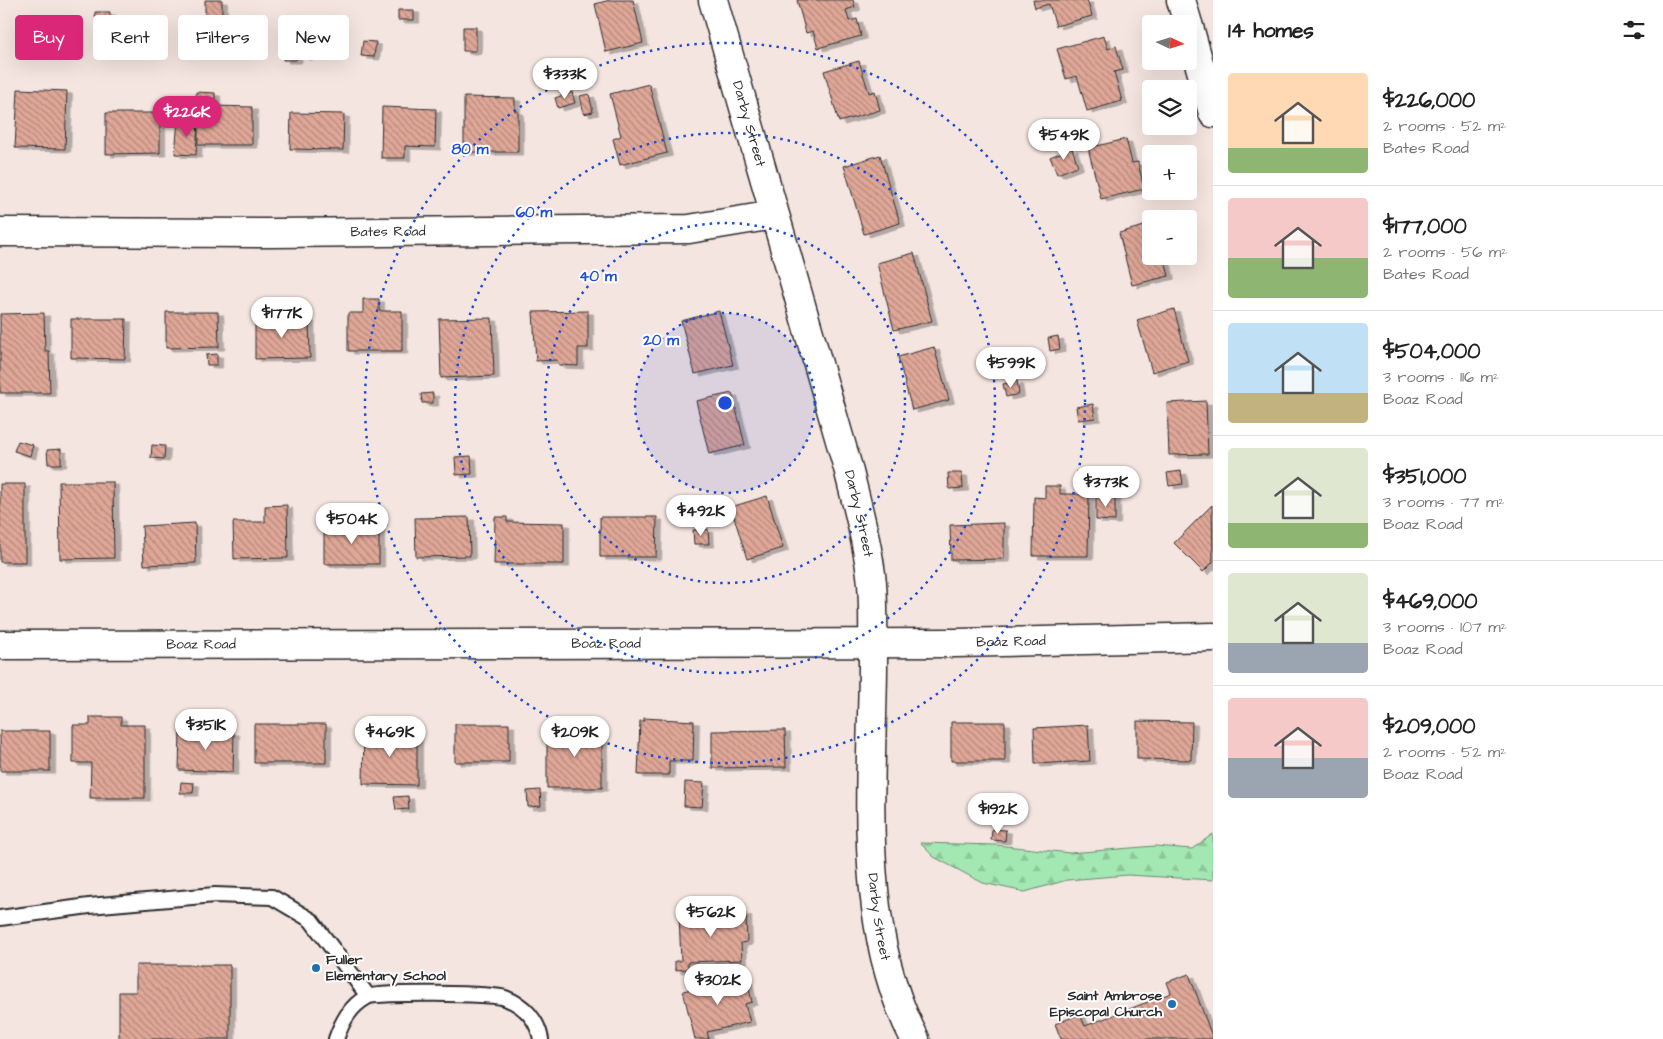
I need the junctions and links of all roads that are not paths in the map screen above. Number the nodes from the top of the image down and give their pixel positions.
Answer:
1 (713, 0) edge
2 (1181, 0) edge
3 (1185, 15) edge
4 (1198, 59) edge
5 (1213, 113) edge
6 (774, 214) junction
7 (0, 232) edge
8 (1213, 637) edge
9 (873, 642) junction
10 (0, 645) edge
11 (0, 918) edge
12 (368, 996) junction
13 (336, 1039) edge
14 (541, 1039) edge
15 (915, 1039) edge

1 - 6 street, Darby Street
2 - 3 street
4 - 5 street
6 - 7 street, Bates Road
6 - 9 street, Darby Street
8 - 9 street, Boaz Road
9 - 10 street, Boaz Road
9 - 15 street, Darby Street
11 - 12 lane
12 - 13 lane
12 - 14 lane

